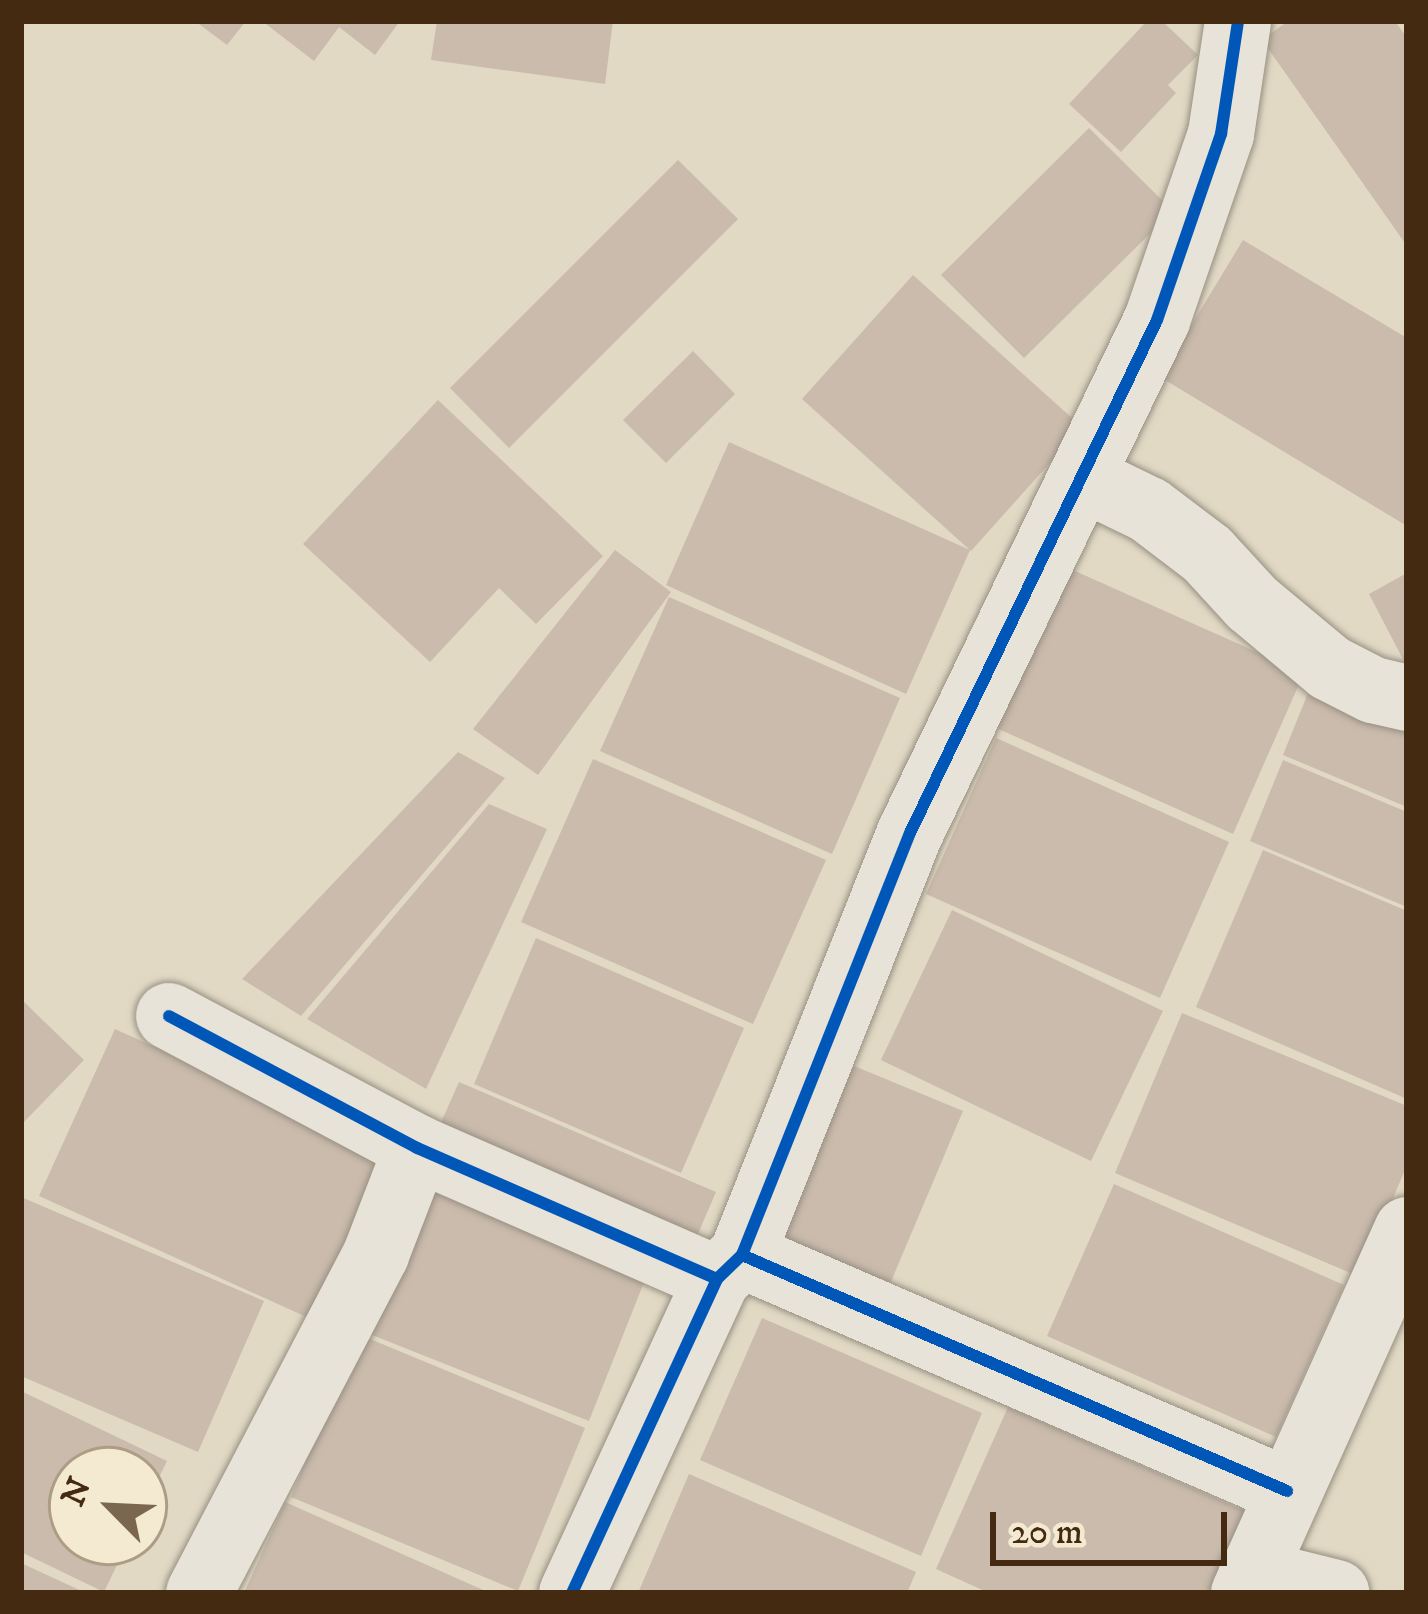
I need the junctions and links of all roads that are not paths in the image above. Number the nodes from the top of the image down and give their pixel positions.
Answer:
1 (1238, 21) edge
2 (1082, 478) junction
3 (1407, 698) edge
4 (169, 1016) dead end
5 (416, 1148) junction
6 (1407, 1230) edge
7 (730, 1267) junction
8 (1287, 1491) junction
9 (1248, 1582) edge
10 (199, 1593) edge
11 (572, 1593) edge
12 (1336, 1593) edge

1 - 2 street
2 - 3 street
2 - 7 street
4 - 5 street
5 - 7 street
5 - 10 street
6 - 8 street
7 - 8 street
7 - 11 street
8 - 9 street
9 - 12 street

